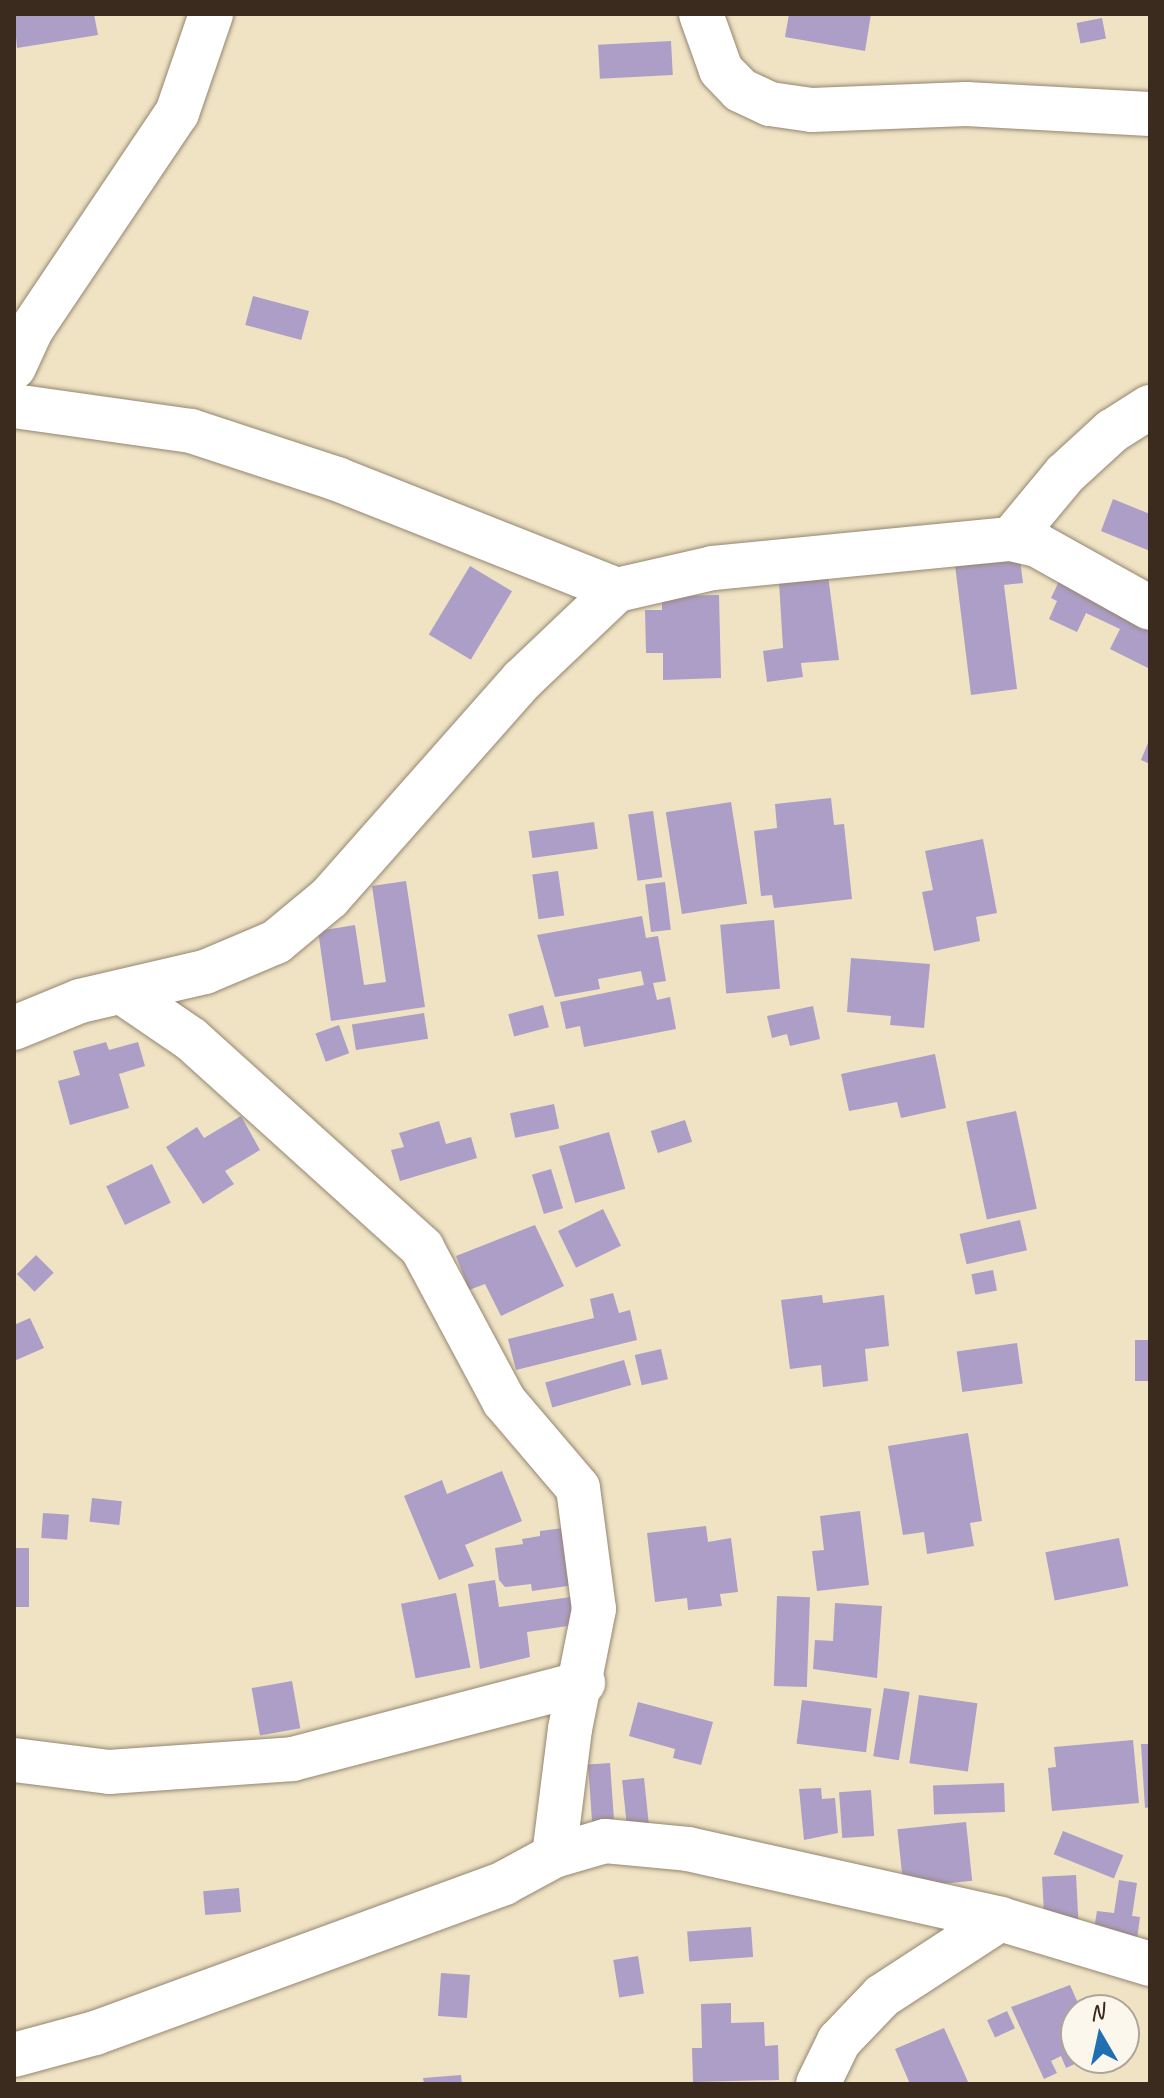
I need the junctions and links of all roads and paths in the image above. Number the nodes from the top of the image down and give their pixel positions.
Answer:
1 (211, 14) edge
2 (701, 14) edge
3 (1150, 114) edge
4 (14, 367) edge
5 (14, 406) edge
6 (1150, 407) edge
7 (1011, 539) junction
8 (617, 590) junction
9 (1150, 608) edge
10 (122, 992) junction
11 (14, 1028) edge
12 (583, 1683) junction
13 (14, 1760) edge
14 (554, 1856) junction
15 (1000, 1919) junction
16 (1150, 1964) edge
17 (14, 2055) edge
18 (818, 2084) edge

1 - 4 street
2 - 3 street
5 - 8 street
6 - 7 street
7 - 8 street
7 - 9 street
8 - 10 street
10 - 11 street
10 - 12 street
12 - 13 street
12 - 14 street
14 - 15 street
14 - 17 street
15 - 16 street
15 - 18 street

